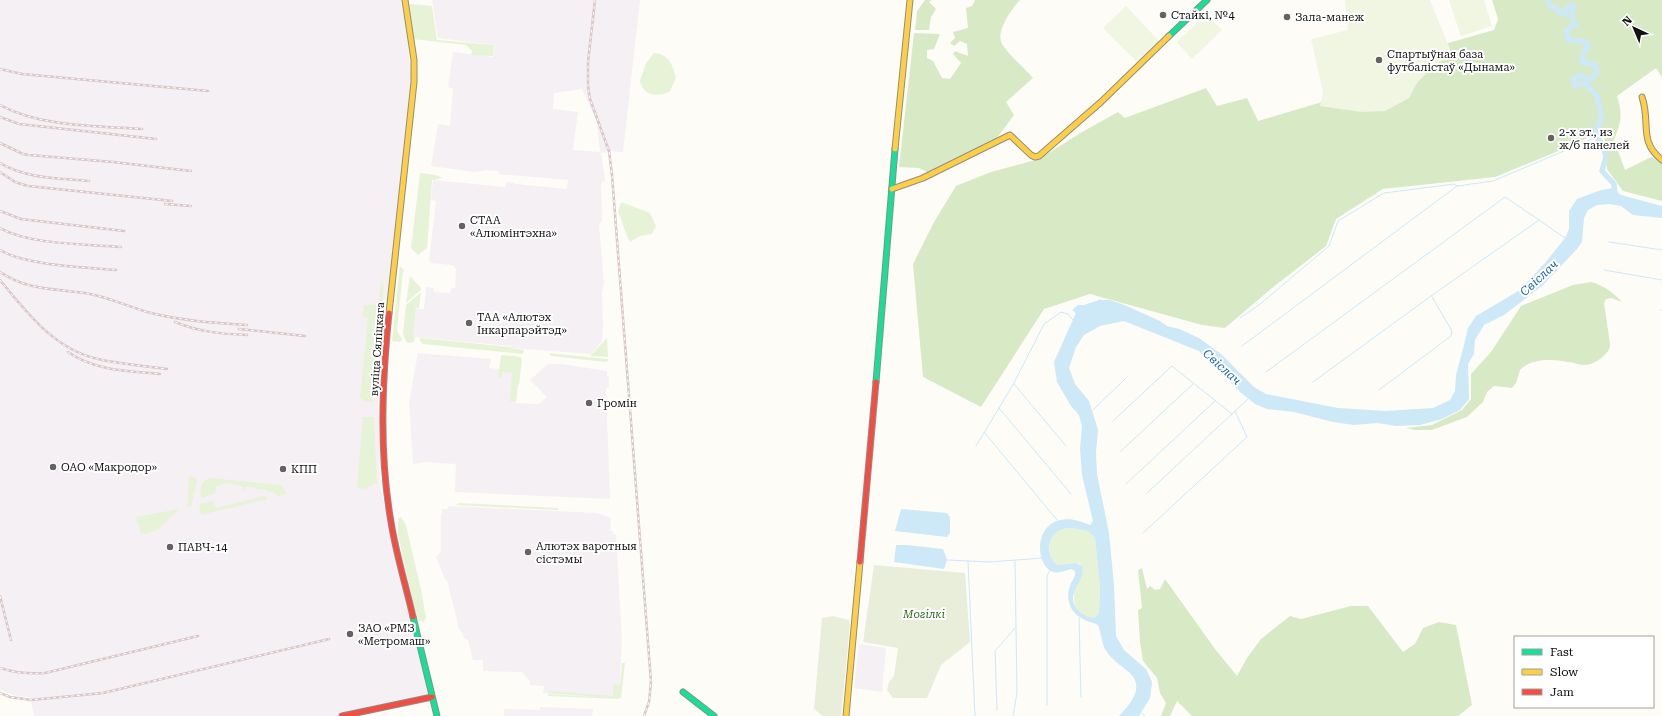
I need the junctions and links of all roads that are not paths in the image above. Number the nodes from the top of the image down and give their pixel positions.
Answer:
1 (404, 0) edge
2 (910, 0) edge
3 (1207, 0) edge
4 (1642, 98) dead end
5 (1662, 160) edge
6 (892, 189) junction
7 (683, 692) dead end
8 (432, 697) junction
9 (342, 716) edge
10 (437, 716) edge
11 (714, 716) edge
12 (846, 716) edge

1 - 8 main road, вуліца Сяліцкага
2 - 6 main road
3 - 6 main road
4 - 5 main road
6 - 12 main road
7 - 11 main road
8 - 9 main road
8 - 10 main road, вуліца Сяліцкага

